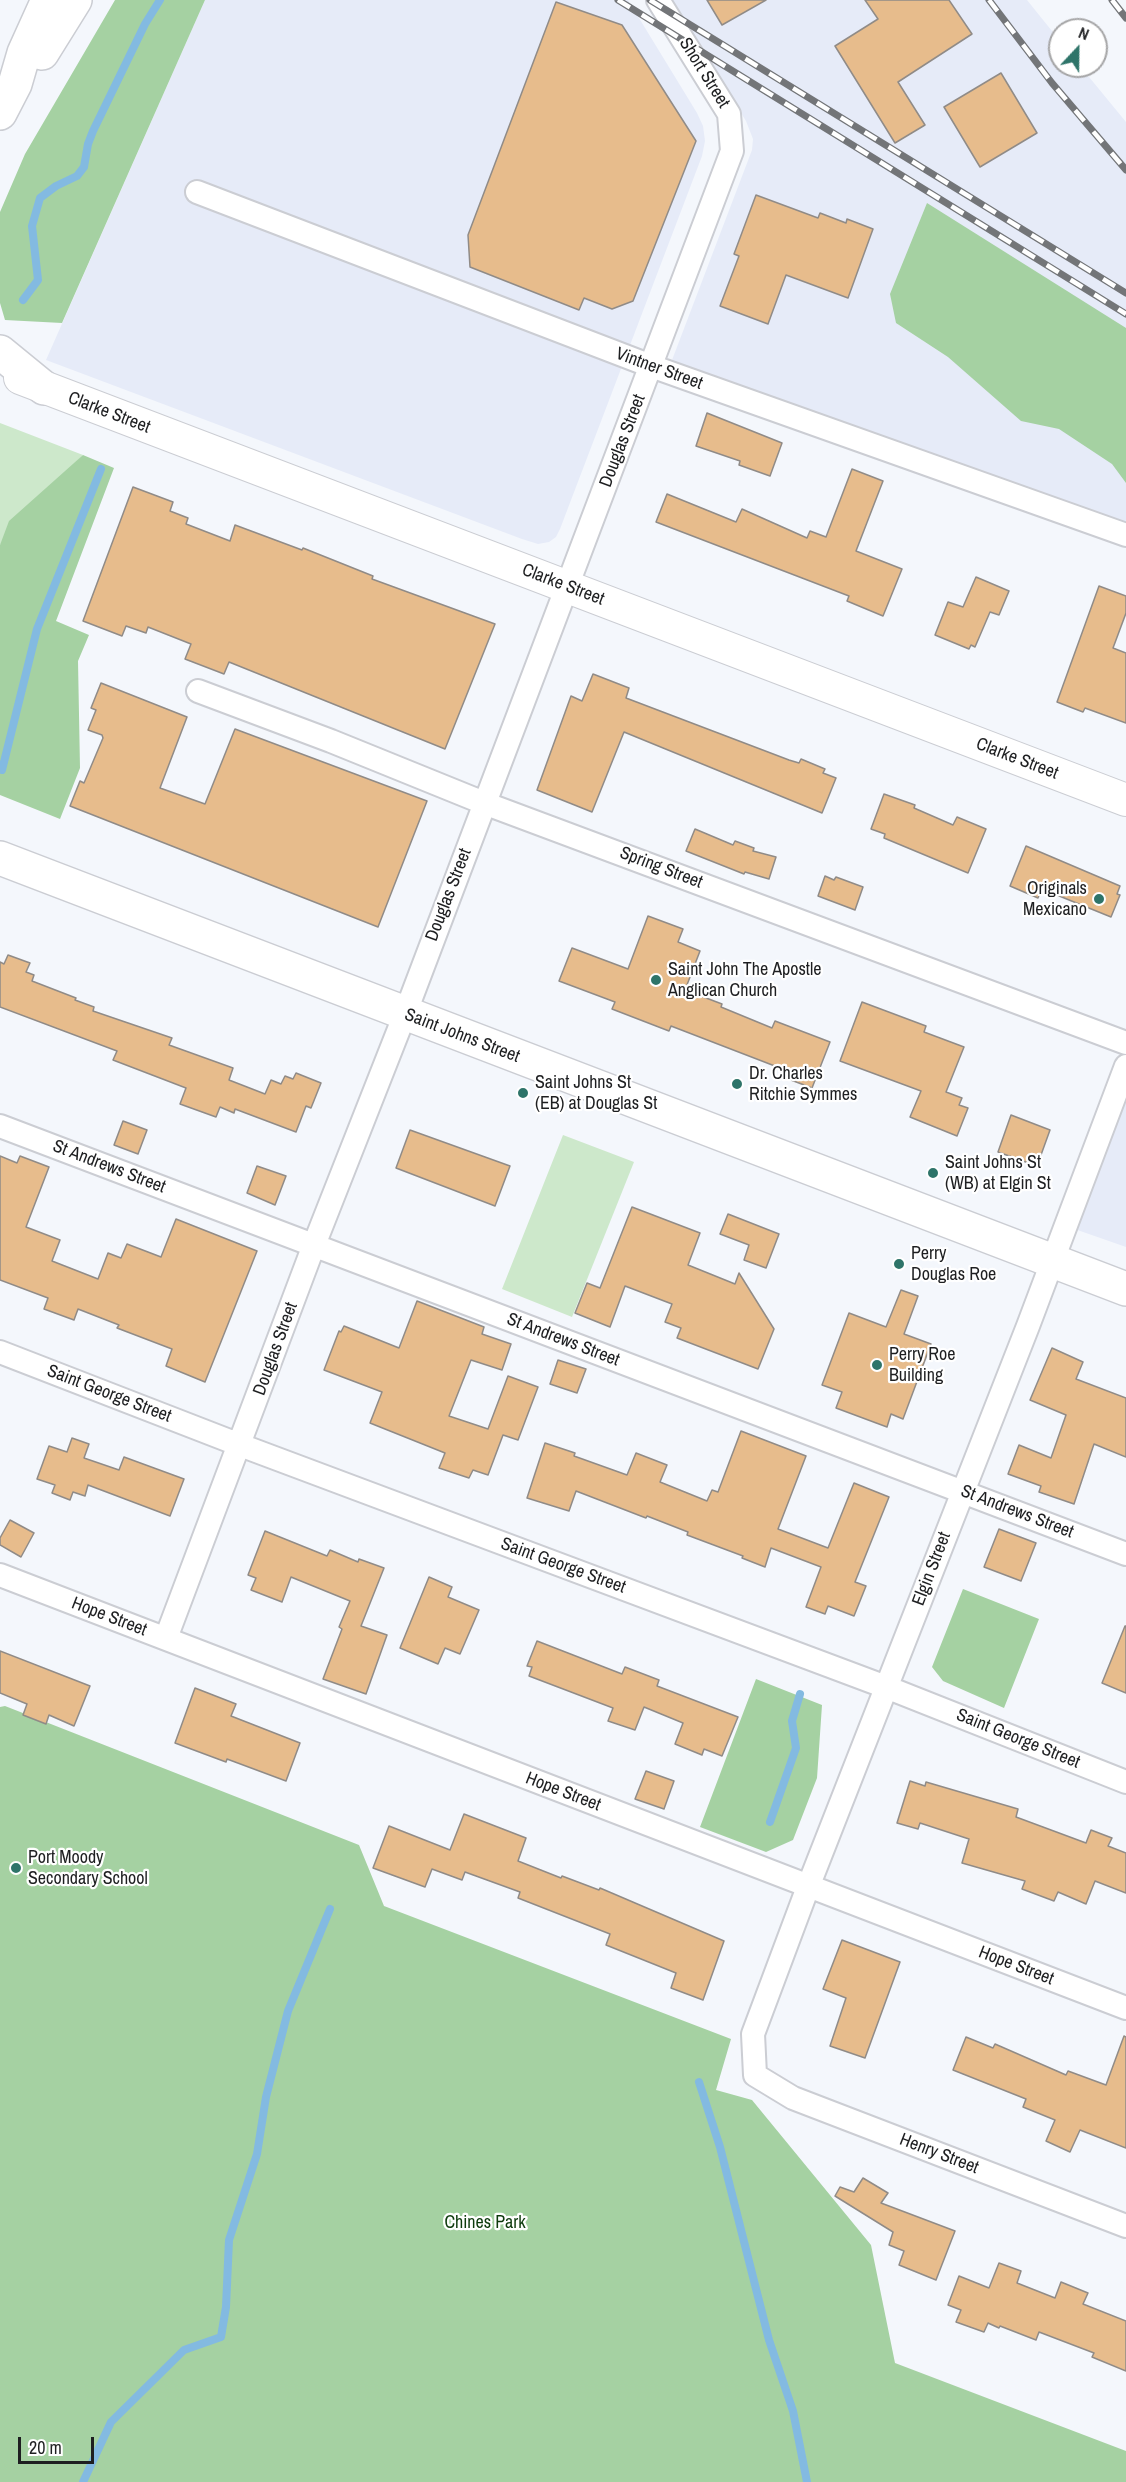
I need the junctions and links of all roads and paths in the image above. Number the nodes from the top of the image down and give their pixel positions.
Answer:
1 (48, 0) edge
2 (75, 0) edge
3 (658, 0) edge
4 (15, 84) junction
5 (0, 113) edge
6 (732, 151) joint
7 (197, 192) dead end
8 (0, 352) edge
9 (651, 366) junction
10 (0, 370) edge
11 (44, 388) junction
12 (1126, 535) edge
13 (567, 586) junction
14 (198, 691) dead end
15 (1126, 800) edge
16 (484, 803) junction
17 (0, 858) edge
18 (405, 1014) junction
19 (1126, 1043) edge
20 (1126, 1066) edge
21 (0, 1126) edge
22 (314, 1245) junction
23 (1052, 1261) junction
24 (1126, 1289) edge
25 (0, 1352) edge
26 (240, 1445) junction
27 (963, 1491) junction
28 (1126, 1554) edge
29 (0, 1575) edge
30 (166, 1638) junction
31 (886, 1687) junction
32 (1126, 1782) edge
33 (808, 1887) junction
34 (1126, 2008) edge
35 (755, 2075) joint
36 (1126, 2226) edge

1 - 4 main road
2 - 4 main road
3 - 6 street, Short Street
4 - 5 main road
6 - 9 street, Douglas Street
7 - 9 street, Vintner Street
8 - 11 main road
9 - 12 street, Vintner Street
9 - 13 street, Douglas Street
10 - 11 main road, Clarke Street
11 - 13 main road, Clarke Street
13 - 15 main road, Clarke Street
13 - 16 street, Douglas Street
14 - 16 street, Spring Street
16 - 18 street, Douglas Street
16 - 19 street, Spring Street
17 - 18 main road, Saint Johns Street
18 - 22 street, Douglas Street
18 - 23 main road, Saint Johns Street
20 - 23 street, Elgin Street
21 - 22 street, St Andrews Street
22 - 26 street, Douglas Street
22 - 27 street, St Andrews Street
23 - 24 main road, Saint Johns Street
23 - 27 street, Elgin Street
25 - 26 street, Saint George Street
26 - 30 street, Douglas Street
26 - 31 street, Saint George Street
27 - 28 street, St Andrews Street
27 - 31 street, Elgin Street
29 - 30 street, Hope Street
30 - 33 street, Hope Street
31 - 32 street, Saint George Street
31 - 33 street, Elgin Street
33 - 34 street, Hope Street
33 - 35 street, Elgin Street
35 - 36 street, Henry Street

